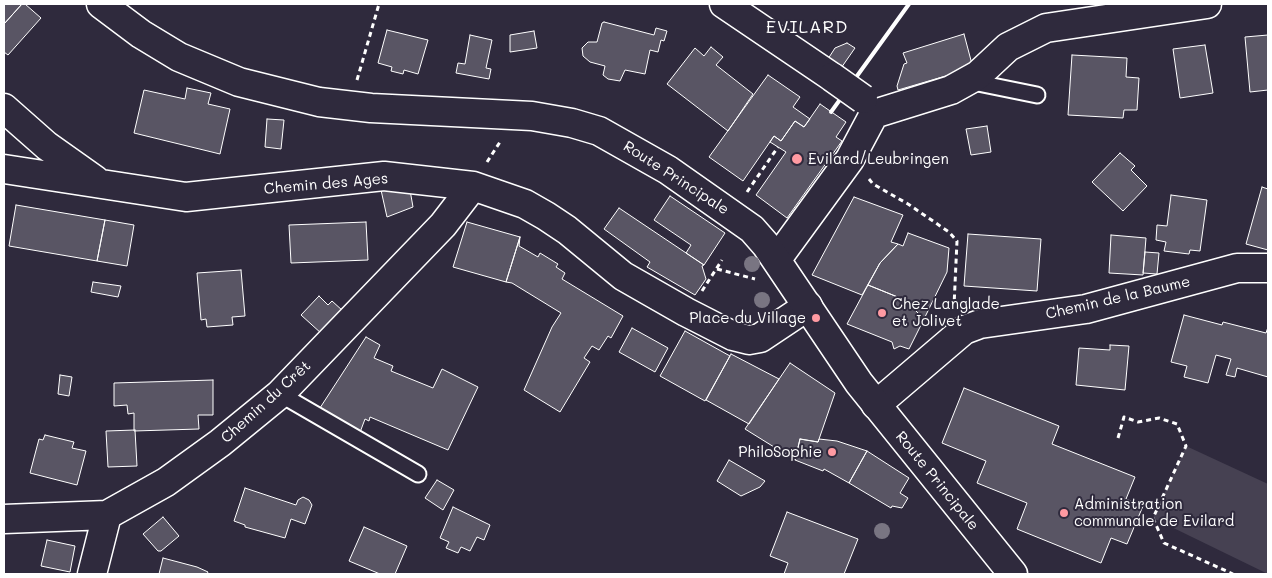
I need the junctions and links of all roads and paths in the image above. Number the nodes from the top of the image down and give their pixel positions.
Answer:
1 (101, 4) edge
2 (379, 4) edge
3 (724, 4) edge
4 (1207, 4) edge
5 (968, 81) junction
6 (355, 90) dead end
7 (1037, 95) dead end
8 (869, 106) junction
9 (4, 108) edge
10 (498, 143) dead end
11 (778, 147) dead end
12 (850, 159) junction
13 (4, 169) edge
14 (480, 175) junction
15 (98, 182) junction
16 (744, 197) dead end
17 (722, 260) dead end
18 (717, 268) junction
19 (1268, 268) edge
20 (770, 271) junction
21 (710, 280) dead end
22 (808, 306) junction
23 (964, 330) junction
24 (280, 394) junction
25 (876, 405) junction
26 (1118, 438) dead end
27 (418, 474) dead end
28 (107, 515) junction
29 (4, 519) edge
30 (92, 574) edge
31 (1012, 574) edge
32 (1233, 574) edge

1 - 20 street, Route Principale
2 - 6 path
3 - 8 street, bridge
4 - 5 street
5 - 7 lane
5 - 8 street
8 - 12 street
9 - 15 street
10 - 14 path
11 - 16 path
12 - 20 street
12 - 23 path
13 - 15 street, Chemin des Ages
14 - 15 street, Chemin des Ages
14 - 22 street, Chemin des Ages
14 - 24 street, Chemin du Crêt
17 - 18 path
18 - 20 path
18 - 21 path
19 - 23 street, Chemin de la Baume
20 - 22 street, Route Principale
22 - 25 street, Route Principale
23 - 25 street, Chemin de la Baume
24 - 27 lane
24 - 28 street, Chemin du Crêt
25 - 31 street, Route Principale
26 - 32 path
28 - 29 street, Chemin du Crêt
28 - 30 street

